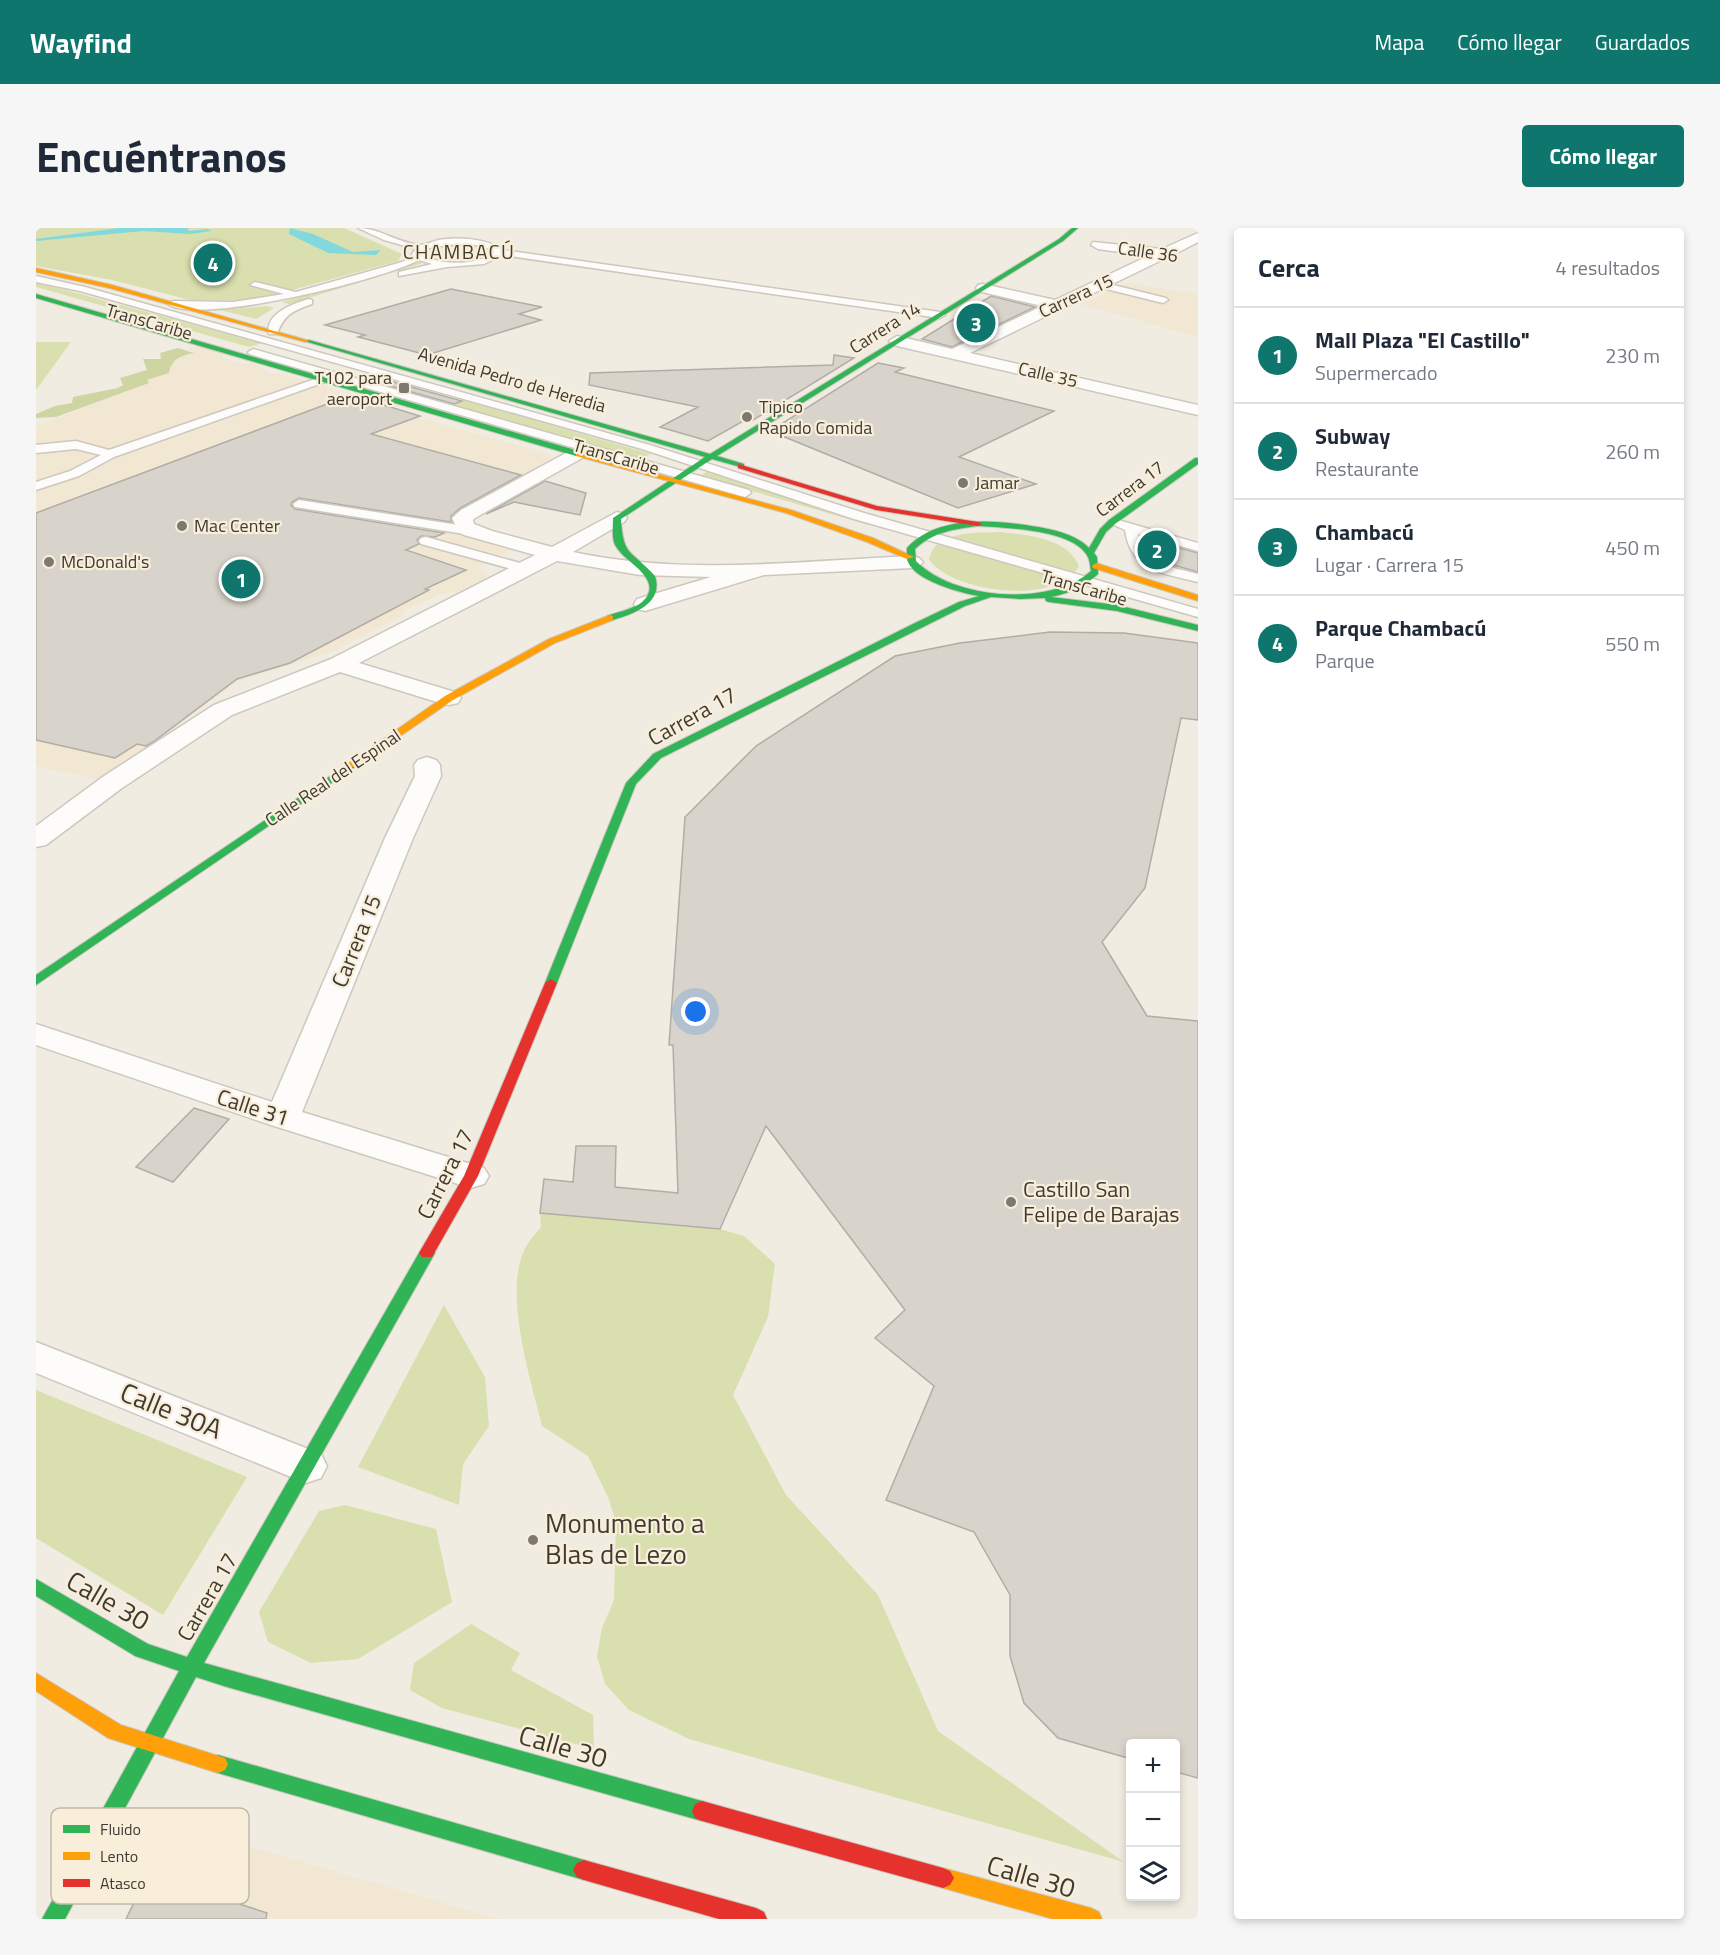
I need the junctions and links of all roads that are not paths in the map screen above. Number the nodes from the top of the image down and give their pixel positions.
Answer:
1 (362, 228) edge
2 (1074, 228) edge
3 (1198, 237) edge
4 (1098, 245) dead end
5 (423, 248) junction
6 (500, 252) junction
7 (1165, 254) junction
8 (418, 257) junction
9 (1187, 257) dead end
10 (491, 259) junction
11 (611, 259) dead end
12 (446, 264) junction
13 (599, 266) junction
14 (36, 270) edge
15 (586, 273) junction
16 (725, 274) dead end
17 (36, 279) edge
18 (711, 282) junction
19 (255, 285) dead end
20 (1101, 285) junction
21 (244, 288) dead end
22 (983, 288) junction
23 (82, 289) junction
24 (700, 289) junction
25 (36, 290) edge
26 (137, 294) junction
27 (299, 294) junction
28 (36, 296) edge
29 (282, 298) junction
30 (1163, 300) dead end
31 (173, 304) junction
32 (1058, 305) junction
33 (935, 318) junction
34 (273, 332) junction
35 (897, 341) junction
36 (954, 354) junction
37 (321, 380) junction
38 (1198, 410) edge
39 (36, 449) edge
40 (110, 454) junction
41 (574, 455) junction
42 (712, 456) junction
43 (1198, 460) edge
44 (699, 464) junction
45 (676, 478) junction
46 (36, 486) edge
47 (299, 504) dead end
48 (617, 518) junction
49 (1112, 522) junction
50 (978, 524) junction
51 (1131, 528) junction
52 (471, 531) junction
53 (921, 538) junction
54 (426, 541) dead end
55 (1198, 547) edge
56 (1090, 553) junction
57 (555, 554) junction
58 (498, 557) dead end
59 (911, 559) junction
60 (1096, 566) junction
61 (530, 567) junction
62 (762, 569) junction
63 (647, 570) junction
64 (1198, 578) edge
65 (1083, 584) junction
66 (990, 595) junction
67 (1023, 596) junction
68 (1198, 598) edge
69 (645, 604) junction
70 (1198, 613) edge
71 (1198, 619) edge
72 (1198, 628) edge
73 (339, 664) junction
74 (449, 698) junction
75 (428, 765) dead end
76 (36, 839) edge
77 (36, 981) edge
78 (36, 1034) edge
79 (283, 1117) junction
80 (471, 1176) junction
81 (36, 1357) edge
82 (306, 1466) junction
83 (36, 1587) edge
84 (192, 1667) junction
85 (36, 1681) edge
86 (148, 1744) junction
87 (113, 1808) edge
88 (61, 1904) edge
89 (53, 1919) edge
90 (756, 1919) edge
91 (1091, 1919) edge

1 - 5 lane
2 - 22 main road, Carrera 14
3 - 7 street, Carrera 15
4 - 7 street, Calle 36
5 - 6 lane
5 - 8 lane
6 - 10 lane
6 - 13 lane
7 - 9 street, Calle 36
7 - 20 street, Carrera 15
8 - 12 lane
8 - 27 lane
10 - 12 lane
10 - 15 lane
11 - 13 lane
12 - 34 lane
13 - 15 lane
13 - 18 lane
14 - 26 main road, Avenida Pedro de Heredia
15 - 24 lane
16 - 18 lane
17 - 23 lane, TransCaribe
18 - 24 lane
18 - 33 lane
19 - 27 lane
20 - 30 lane
20 - 32 street, Carrera 15
21 - 29 lane
22 - 32 street
22 - 33 main road, Carrera 14
23 - 26 lane, TransCaribe
23 - 44 lane, TransCaribe
24 - 33 lane
25 - 45 lane, TransCaribe
26 - 31 main road, Avenida Pedro de Heredia
27 - 29 lane
28 - 37 main road
29 - 31 lane
31 - 34 main road, Avenida Pedro de Heredia
32 - 36 street, Carrera 15
33 - 35 main road, Carrera 14
34 - 42 main road, Avenida Pedro de Heredia
35 - 36 street, Calle 35
35 - 42 main road, Carrera 14
36 - 38 street, Calle 35
37 - 40 lane
37 - 41 main road
39 - 40 lane
40 - 46 lane
41 - 45 main road
41 - 52 street
42 - 44 main road
42 - 50 main road, Avenida Pedro de Heredia
43 - 49 main road, Carrera 17
44 - 45 main road
44 - 53 lane, TransCaribe
45 - 48 main road
45 - 53 lane, TransCaribe
45 - 59 main road
47 - 52 lane
48 - 57 street
48 - 63 main road
49 - 51 lane
49 - 56 main road, Carrera 17
50 - 53 main road
50 - 56 main road
51 - 55 lane
51 - 64 lane
52 - 57 street, Calle Real del Espinal
53 - 59 main road
53 - 65 lane, TransCaribe
54 - 61 lane
56 - 60 main road
57 - 61 street
57 - 63 street, Calle Real del Espinal
58 - 61 lane
59 - 62 street, Calle Real del Espinal
59 - 66 main road
60 - 65 main road
60 - 68 main road
61 - 73 street
62 - 63 street, Calle Real del Espinal
62 - 69 street, Calle Real del Espinal
63 - 69 main road
65 - 67 main road
65 - 70 lane, TransCaribe
65 - 71 lane, TransCaribe
66 - 67 main road
66 - 80 main road, Carrera 17
67 - 72 main road
69 - 74 main road, Calle Real del Espinal
73 - 74 street
73 - 76 street
74 - 77 main road, Calle Real del Espinal
75 - 79 street, Carrera 15
78 - 79 street, Calle 31
79 - 80 street, Calle 31
80 - 82 main road, Carrera 17
81 - 82 street, Calle 30A
82 - 84 main road, Carrera 17
83 - 84 main road, Calle 30
84 - 86 main road, Carrera 17
84 - 91 main road, Calle 30
85 - 86 main road
86 - 87 main road, Carrera 17
86 - 90 main road
88 - 89 main road, Carrera 17

